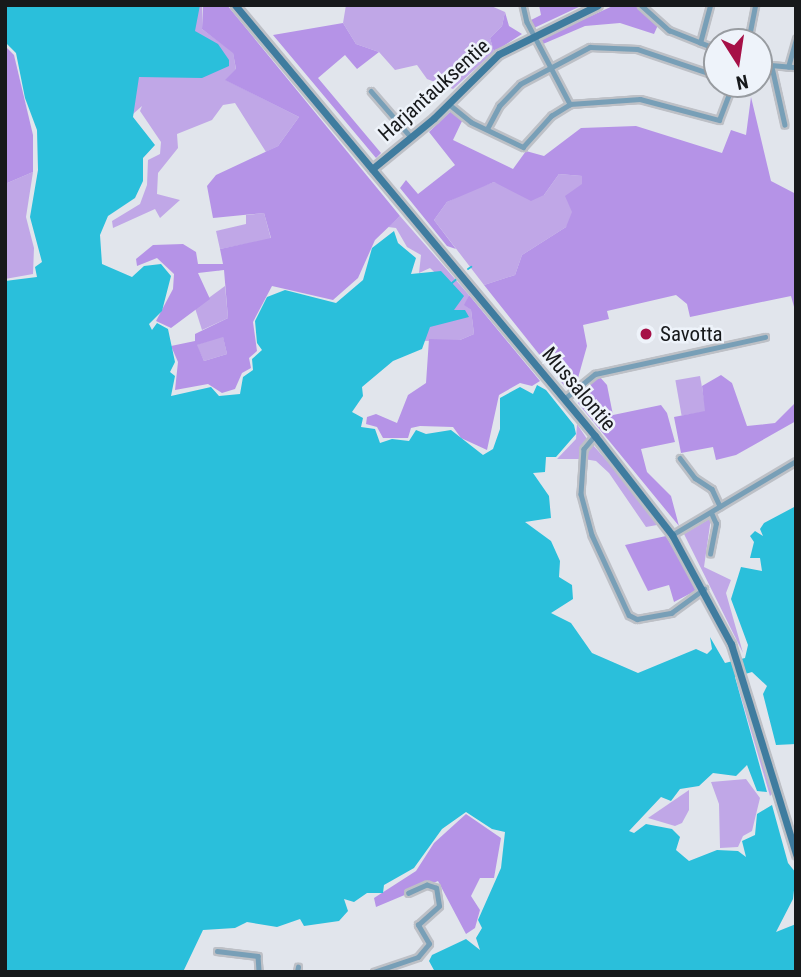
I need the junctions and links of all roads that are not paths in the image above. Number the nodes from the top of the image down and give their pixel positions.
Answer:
1 (235, 5) edge
2 (523, 5) edge
3 (598, 5) edge
4 (641, 5) edge
5 (710, 5) edge
6 (755, 5) edge
7 (751, 28) edge
8 (533, 33) junction
9 (796, 39) edge
10 (699, 43) junction
11 (703, 44) edge
12 (550, 64) junction
13 (773, 67) edge
14 (788, 67) junction
15 (796, 67) edge
16 (773, 71) edge
17 (703, 72) edge
18 (371, 91) dead end
19 (728, 98) edge
20 (448, 104) junction
21 (570, 104) junction
22 (785, 125) dead end
23 (487, 129) junction
24 (411, 137) junction
25 (372, 169) junction
26 (765, 337) dead end
27 (564, 399) junction
28 (595, 436) junction
29 (680, 458) dead end
30 (796, 461) edge
31 (720, 507) junction
32 (711, 513) junction
33 (673, 535) junction
34 (710, 554) dead end
35 (705, 589) junction
36 (796, 854) edge
37 (408, 893) dead end
38 (217, 951) dead end
39 (259, 972) edge
40 (374, 972) edge

1 - 25 main road, Mussalontie
2 - 8 street
3 - 8 main road, Harjantauksentie
4 - 10 street
5 - 10 street
6 - 7 street
8 - 12 street
8 - 20 main road, Harjantauksentie
9 - 14 street
10 - 11 street
12 - 17 street
12 - 21 street
12 - 23 street
13 - 14 street
14 - 15 street
16 - 22 street
18 - 24 street
19 - 21 street
20 - 23 street
20 - 24 main road, Harjantauksentie
21 - 23 street
24 - 25 main road, Harjantauksentie
25 - 27 main road, Mussalontie
26 - 27 street
27 - 28 main road, Mussalontie
28 - 33 main road, Mussalontie
28 - 35 street
29 - 31 street
30 - 31 street
31 - 32 street
32 - 33 street
32 - 34 street
33 - 35 main road, Mussalontie
35 - 36 main road, Mussalontie
37 - 40 street
38 - 39 street

